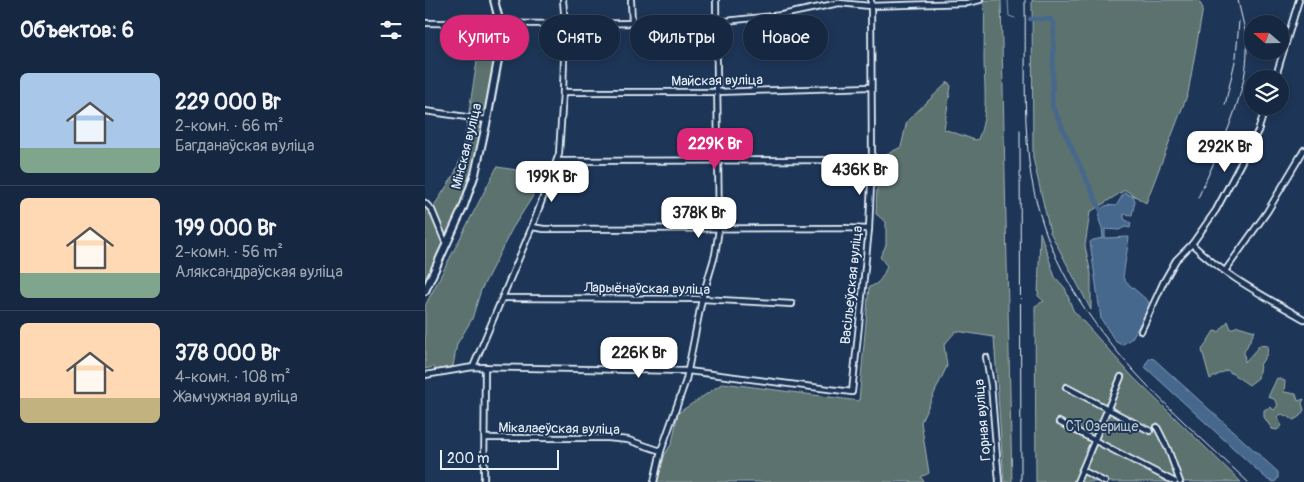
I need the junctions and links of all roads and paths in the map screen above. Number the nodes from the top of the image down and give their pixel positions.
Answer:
1 (493, 0) edge
2 (563, 0) edge
3 (631, 0) edge
4 (716, 0) edge
5 (980, 0) edge
6 (1299, 0) edge
7 (871, 3) edge
8 (497, 15) edge
9 (564, 15) edge
10 (632, 15) edge
11 (716, 15) edge
12 (733, 20) edge
13 (425, 23) edge
14 (440, 23) edge
15 (498, 60) edge
16 (564, 60) edge
17 (717, 60) edge
18 (1278, 70) edge
19 (870, 88) junction
20 (563, 92) junction
21 (717, 92) junction
22 (425, 111) edge
23 (1263, 115) edge
24 (487, 120) junction
25 (1304, 150) edge
26 (717, 160) junction
27 (871, 160) junction
28 (557, 161) junction
29 (425, 203) edge
30 (532, 226) junction
31 (719, 229) junction
32 (869, 229) junction
33 (446, 244) junction
34 (1192, 244) junction
35 (1225, 270) junction
36 (425, 291) edge
37 (502, 298) junction
38 (702, 299) junction
39 (792, 304) dead end
40 (1304, 319) edge
41 (1141, 331) dead end
42 (986, 357) dead end
43 (473, 367) junction
44 (485, 367) junction
45 (688, 370) junction
46 (425, 375) edge
47 (1121, 378) dead end
48 (1066, 387) dead end
49 (1108, 409) junction
50 (1059, 422) dead end
51 (1157, 428) dead end
52 (1150, 431) dead end
53 (485, 438) junction
54 (1095, 440) junction
55 (661, 451) junction
56 (1082, 470) junction
57 (484, 482) edge
58 (654, 482) edge
59 (999, 482) edge
60 (1077, 482) edge
61 (1105, 482) edge
62 (1172, 482) edge
63 (1180, 482) edge

1 - 8 main road, Мінская вуліца
2 - 9 street
3 - 10 street
4 - 11 street
5 - 7 street
6 - 18 street
7 - 12 street
7 - 19 street, Васільеўская вуліца
13 - 14 street
15 - 24 main road, Мінская вуліца
16 - 20 street
17 - 21 street
19 - 21 street, Майская вуліца
19 - 27 street, Васільеўская вуліца
20 - 21 street, Майская вуліца
20 - 28 street
21 - 26 street
22 - 24 street
23 - 34 street
24 - 33 main road, Мінская вуліца
25 - 35 street
26 - 27 street
26 - 28 street
26 - 31 street
27 - 32 street, Васільеўская вуліца
28 - 30 street
29 - 33 street
30 - 31 street
30 - 37 street
31 - 32 street
31 - 38 street
32 - 45 street, Васільеўская вуліца
33 - 36 main road, Мінская вуліца
34 - 35 street
34 - 41 street
35 - 40 street
37 - 38 street, Ларыёнаўская вуліца
37 - 43 street
38 - 39 street, Ларыёнаўская вуліца
38 - 45 street
42 - 59 street, Горная вуліца
43 - 44 street
43 - 46 street
44 - 45 street
44 - 53 street
45 - 55 street
47 - 49 street
48 - 49 street
49 - 52 street
49 - 54 street
50 - 54 street
51 - 63 street
53 - 55 street, Мікалаеўская вуліца
53 - 57 street
54 - 56 street
54 - 62 street
55 - 58 street
56 - 60 street
56 - 61 street

